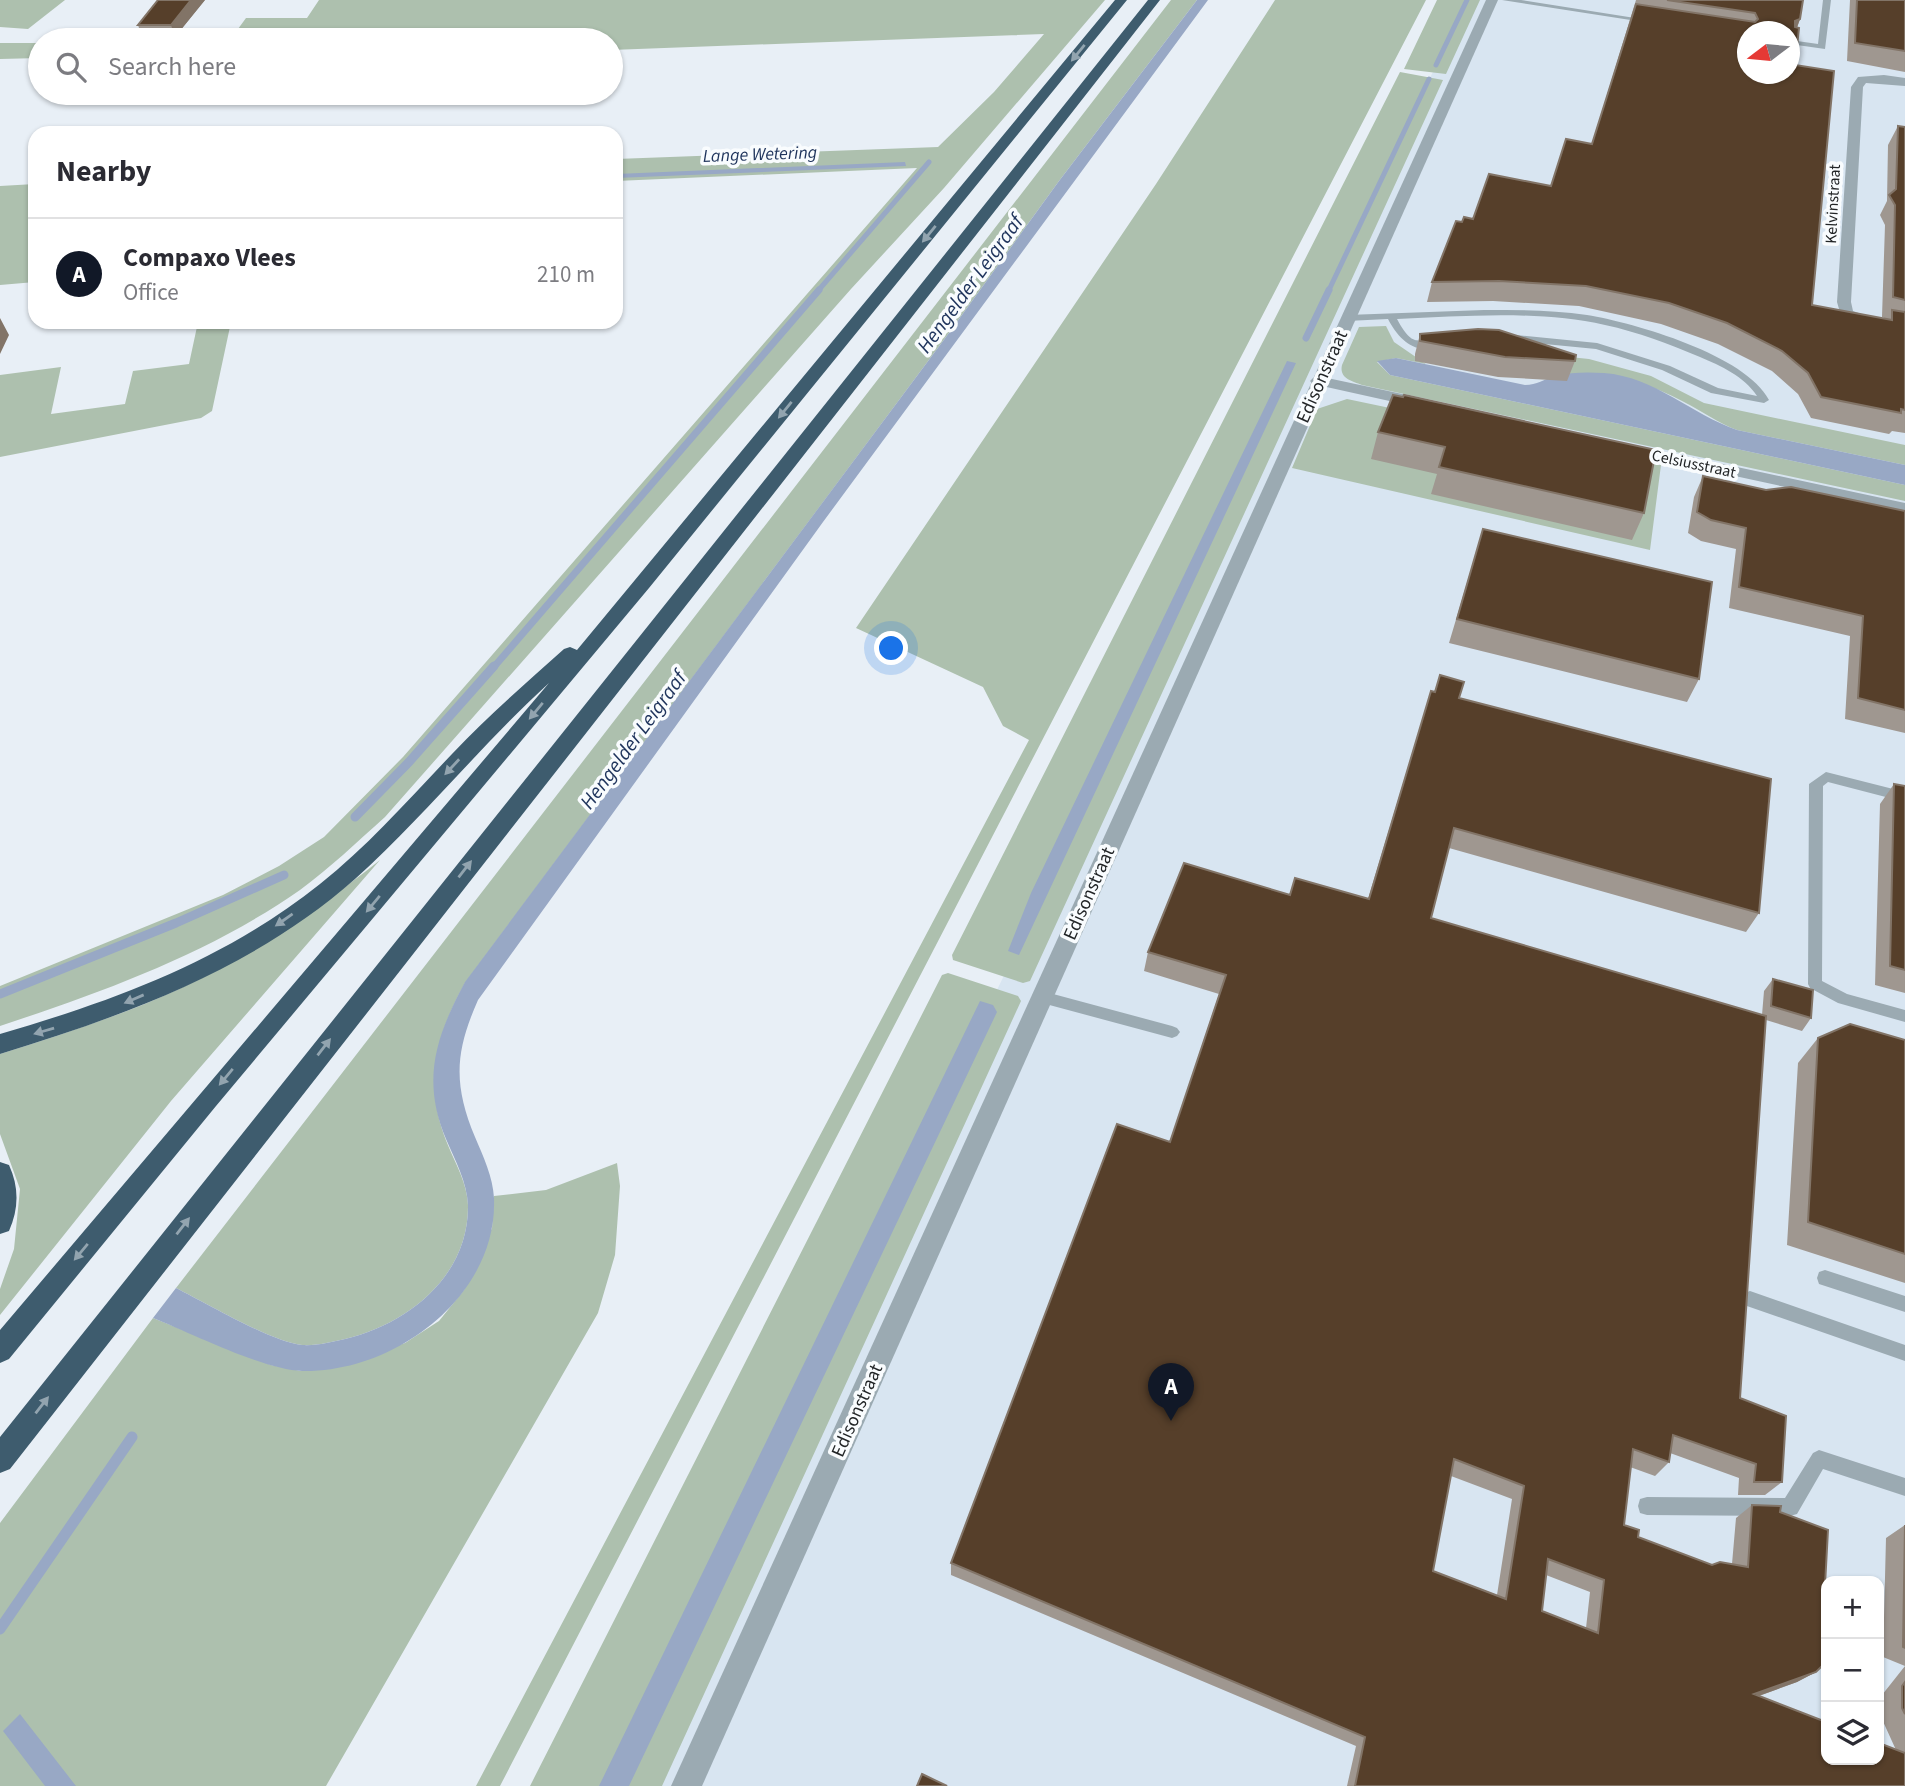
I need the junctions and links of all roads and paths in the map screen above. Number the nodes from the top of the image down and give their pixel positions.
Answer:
1 (1121, 0) edge
2 (1154, 0) edge
3 (1492, 0) edge
4 (1506, 0) edge
5 (1827, 0) edge
6 (1654, 22) edge
7 (1800, 44) edge
8 (1905, 82) edge
9 (1391, 316) junction
10 (1347, 318) junction
11 (1905, 328) edge
12 (1495, 338) edge
13 (1454, 342) edge
14 (1318, 381) junction
15 (1441, 408) edge
16 (1618, 446) edge
17 (1905, 508) edge
18 (643, 584) junction
19 (1905, 797) edge
20 (1042, 997) junction
21 (1905, 1016) edge
22 (1172, 1032) dead end
23 (0, 1044) edge
24 (0, 1173) edge
25 (0, 1223) edge
26 (1825, 1278) dead end
27 (1750, 1299) edge
28 (1905, 1304) edge
29 (0, 1350) edge
30 (1905, 1353) edge
31 (0, 1459) edge
32 (1905, 1487) edge
33 (1647, 1506) dead end
34 (686, 1786) edge

1 -> 18 highway
31 -> 2 highway
3 - 10 street, Edisonstraat
4 - 6 lane
5 - 7 lane
8 - 11 street, Kelvinstraat
9 - 10 lane
9 - 12 lane
9 - 13 lane
10 - 14 street, Edisonstraat
14 - 15 street
14 - 20 street, Edisonstraat
16 - 17 street, Celsiusstraat
18 -> 23 highway
18 -> 29 highway
19 - 21 lane
20 - 22 lane
20 - 34 street, Edisonstraat
24 - 25 highway
26 - 28 lane
27 - 30 lane
32 - 33 lane

